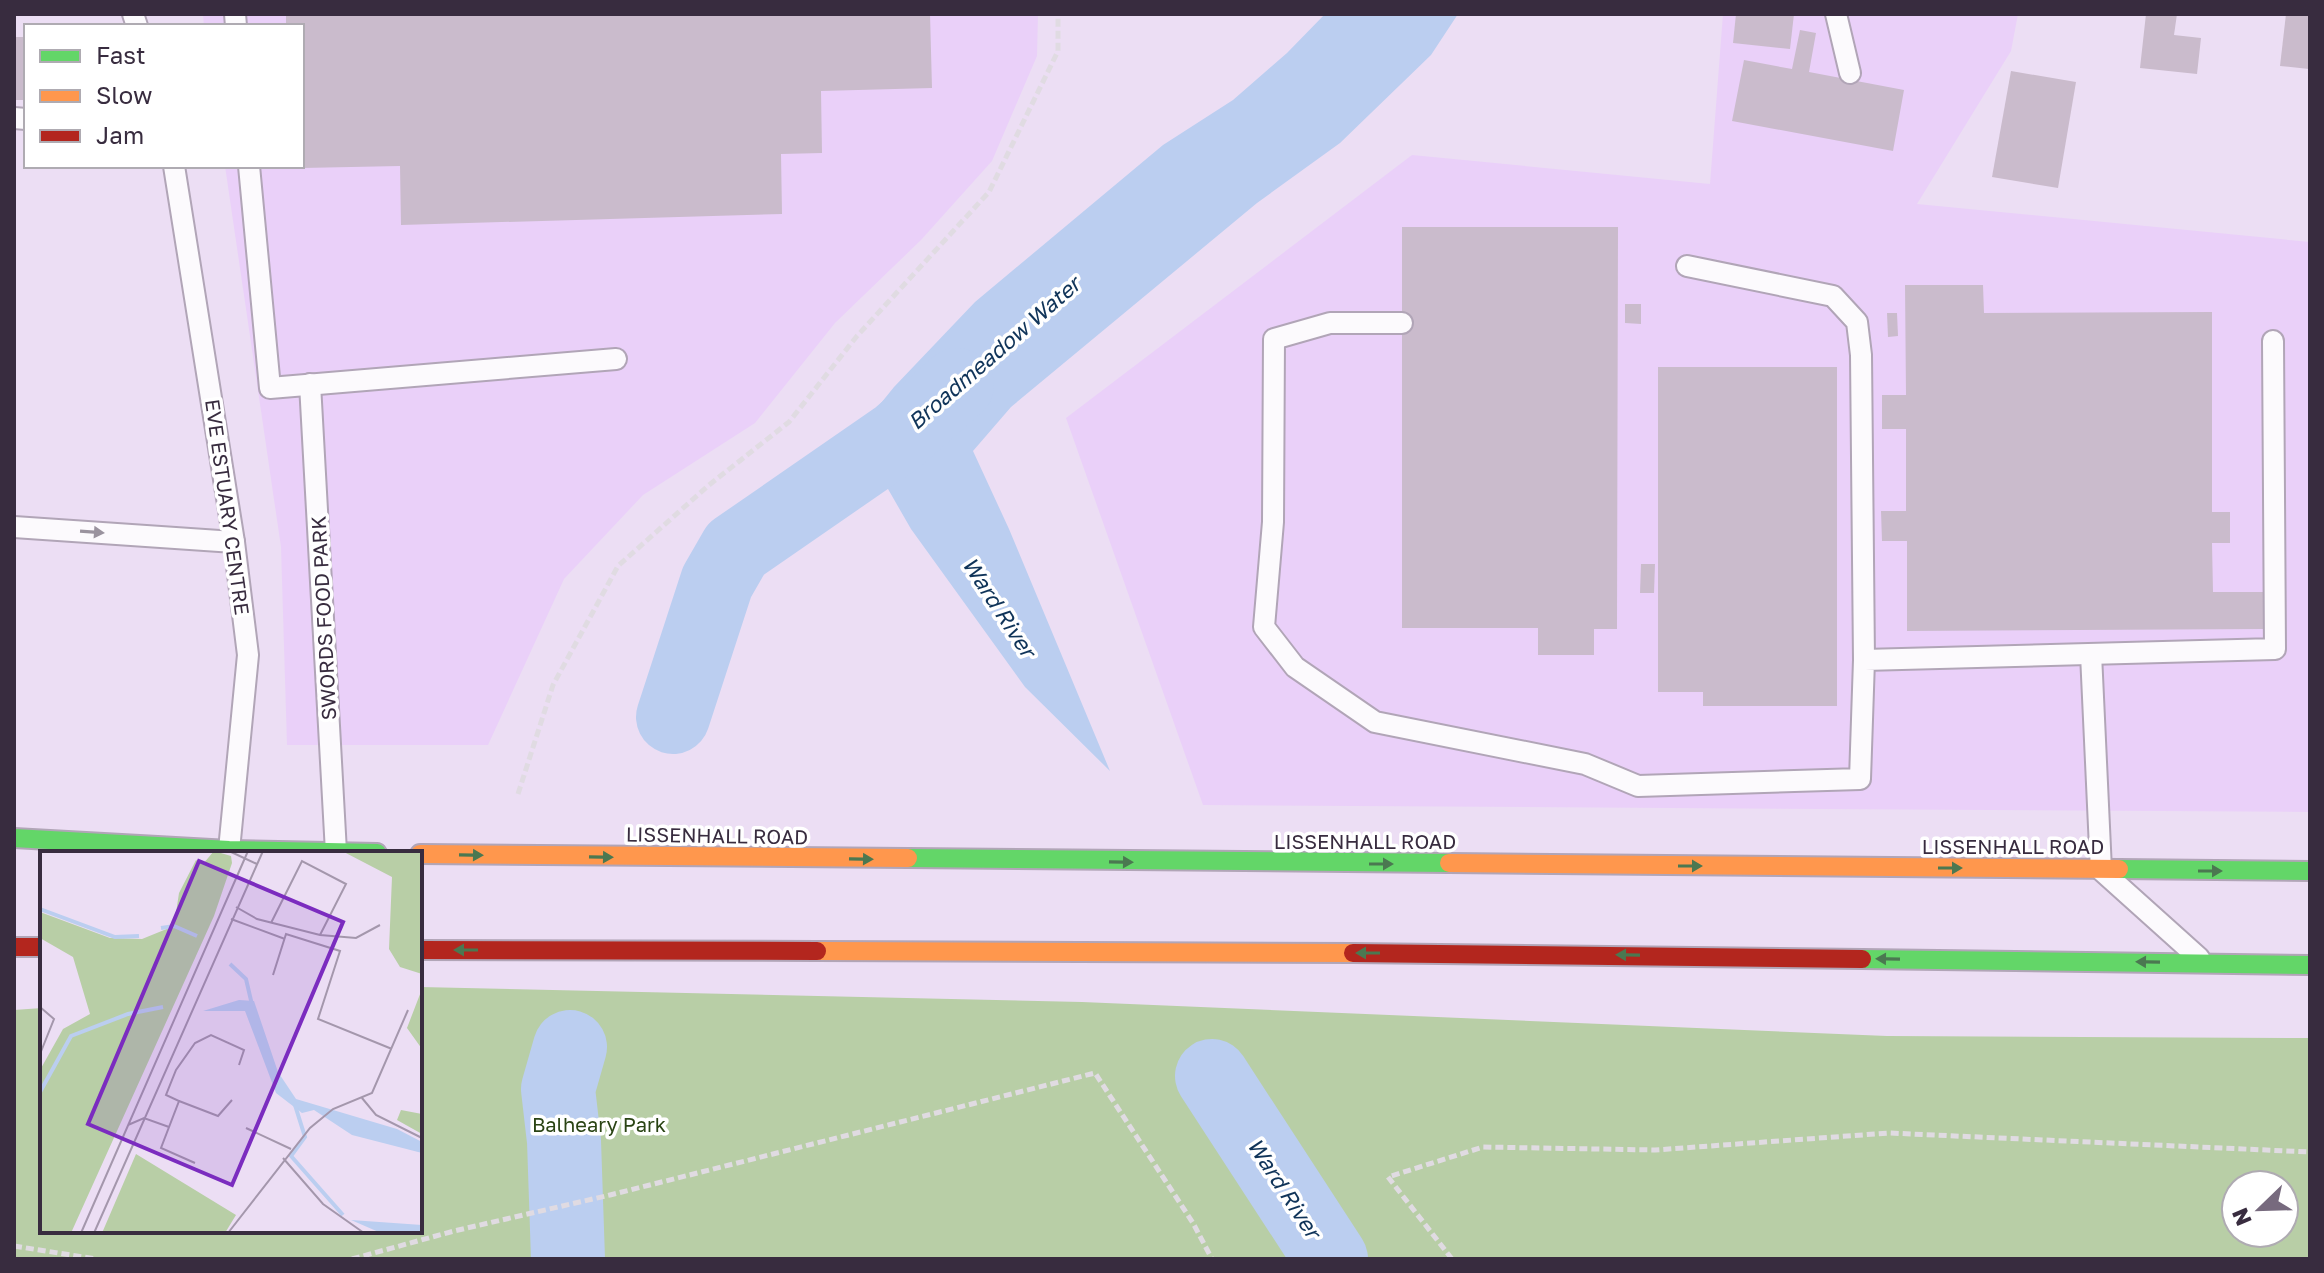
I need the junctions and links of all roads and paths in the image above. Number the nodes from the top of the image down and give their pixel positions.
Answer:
1 (1058, 14) edge
2 (1836, 14) edge
3 (1850, 73) dead end
4 (174, 168) edge
5 (249, 168) edge
6 (1687, 266) dead end
7 (1402, 323) dead end
8 (2273, 341) dead end
9 (616, 359) dead end
10 (310, 384) junction
11 (14, 527) edge
12 (234, 542) junction
13 (2091, 654) junction
14 (1864, 660) junction
15 (518, 794) dead end
16 (14, 838) edge
17 (214, 851) edge
18 (229, 851) edge
19 (336, 851) edge
20 (422, 854) edge
21 (2101, 870) junction
22 (2310, 871) edge
23 (14, 947) edge
24 (40, 947) edge
25 (422, 950) edge
26 (2205, 963) junction
27 (2310, 965) edge
28 (2310, 1152) edge
29 (14, 1246) edge
30 (96, 1259) edge
31 (352, 1259) edge
32 (1212, 1259) edge
33 (1452, 1259) edge

1 - 15 path
2 - 3 lane
4 - 12 lane, EVE ESTUARY CENTRE
5 - 10 lane
6 - 14 lane
7 - 14 lane
8 - 13 lane
9 - 10 lane
10 - 19 lane, SWORDS FOOD PARK
11 -> 12 lane
12 - 18 lane, EVE ESTUARY CENTRE
13 - 14 lane
13 - 21 lane
16 - 17 main road
20 -> 21 main road, LISSENHALL ROAD
21 -> 22 main road, LISSENHALL ROAD
21 - 26 lane
23 - 24 main road
26 -> 25 main road
26 - 27 main road
28 - 33 path
29 - 30 path
31 - 32 path

